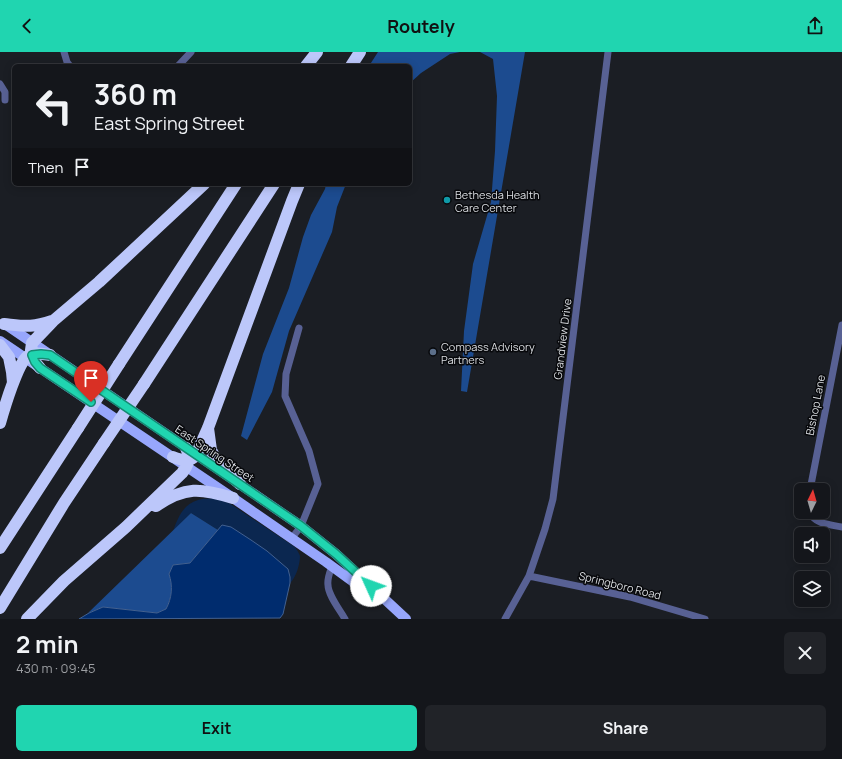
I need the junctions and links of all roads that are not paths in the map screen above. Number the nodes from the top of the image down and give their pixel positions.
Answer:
1 (64, 52) edge
2 (192, 52) edge
3 (317, 52) edge
4 (322, 52) edge
5 (360, 52) edge
6 (366, 52) edge
7 (608, 52) edge
8 (68, 64) edge
9 (180, 64) edge
10 (308, 64) edge
11 (314, 64) edge
12 (352, 64) edge
13 (360, 64) edge
14 (0, 84) edge
15 (5, 100) dead end
16 (202, 186) edge
17 (235, 186) edge
18 (273, 186) edge
19 (298, 186) edge
20 (53, 321) junction
21 (2, 322) edge
22 (842, 325) edge
23 (299, 328) dead end
24 (0, 341) edge
25 (0, 345) edge
26 (30, 352) junction
27 (50, 355) joint
28 (40, 368) joint
29 (13, 384) junction
30 (0, 422) edge
31 (208, 428) junction
32 (173, 457) joint
33 (189, 457) junction
34 (811, 483) edge
35 (240, 484) junction
36 (233, 498) junction
37 (816, 519) edge
38 (301, 526) junction
39 (126, 527) junction
40 (842, 527) edge
41 (292, 538) junction
42 (0, 548) edge
43 (332, 566) junction
44 (529, 576) junction
45 (0, 608) edge
46 (27, 619) edge
47 (345, 619) edge
48 (405, 619) edge
49 (505, 619) edge
50 (705, 619) edge

1 - 8 street
2 - 9 street
3 - 10 highway
4 - 11 highway
5 - 12 highway
6 - 13 highway
7 - 44 street, Grandview Drive
14 - 15 street
16 - 20 highway
17 - 42 highway, bridge
18 - 45 highway, bridge
19 - 31 highway
20 - 21 highway
20 - 26 highway
21 - 26 main road
22 - 34 street, Bishop Lane
23 - 38 street
24 - 26 main road
25 - 29 highway
26 - 27 highway
26 - 28 highway
26 - 29 highway
27 - 33 main road, East Spring Street
28 - 32 main road
29 - 30 highway
31 - 33 highway
31 - 35 highway
32 - 33 highway
33 - 35 main road, East Spring Street
33 - 36 main road, East Spring Street
33 - 39 highway
35 - 38 main road, East Spring Street
36 - 39 highway
36 - 41 main road, East Spring Street
37 - 40 street
38 - 41 street
38 - 48 main road, East Spring Street
39 - 46 highway
41 - 43 main road, East Spring Street
43 - 47 street
43 - 48 main road, East Spring Street
44 - 49 street, Grandview Drive
44 - 50 street, Springboro Road

